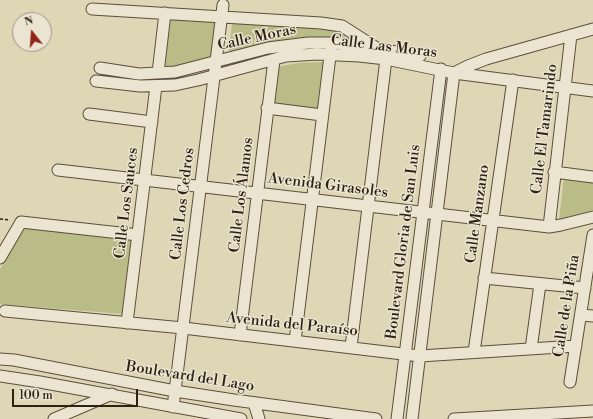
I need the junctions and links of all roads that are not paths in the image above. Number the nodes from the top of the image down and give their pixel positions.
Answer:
1 (223, 5) dead end
2 (92, 9) dead end
3 (165, 13) junction
4 (222, 17) junction
5 (593, 29) edge
6 (571, 35) junction
7 (377, 48) junction
8 (330, 49) junction
9 (420, 56) dead end
10 (386, 59) junction
11 (274, 60) junction
12 (100, 68) dead end
13 (216, 69) junction
14 (442, 70) junction
15 (454, 73) junction
16 (158, 74) junction
17 (96, 80) dead end
18 (513, 80) junction
19 (156, 86) junction
20 (565, 87) junction
21 (593, 91) edge
22 (267, 108) junction
23 (89, 114) dead end
24 (322, 115) junction
25 (152, 122) junction
26 (58, 170) dead end
27 (554, 172) junction
28 (593, 177) edge
29 (145, 180) junction
30 (200, 186) junction
31 (257, 193) junction
32 (312, 200) junction
33 (368, 206) junction
34 (423, 213) junction
35 (437, 214) junction
36 (593, 217) edge
37 (493, 221) junction
38 (548, 227) junction
39 (138, 235) junction
40 (593, 235) edge
41 (0, 258) edge
42 (484, 278) junction
43 (540, 284) junction
44 (585, 288) junction
45 (5, 312) dead end
46 (581, 315) junction
47 (593, 316) edge
48 (127, 323) junction
49 (182, 328) junction
50 (240, 335) junction
51 (295, 341) junction
52 (576, 346) junction
53 (351, 347) junction
54 (531, 349) junction
55 (474, 352) junction
56 (405, 354) junction
57 (420, 356) junction
58 (0, 359) edge
59 (0, 376) edge
60 (119, 381) junction
61 (570, 382) dead end
62 (175, 391) junction
63 (111, 395) junction
64 (234, 400) junction
65 (254, 403) junction
66 (173, 407) junction
67 (593, 411) edge
68 (571, 415) edge
69 (473, 418) edge
70 (55, 419) edge
71 (240, 419) edge
72 (259, 419) edge
73 (376, 419) edge
74 (397, 419) edge
75 (412, 419) edge
76 (454, 419) edge

1 - 4 street, Calle Los Cedros
2 - 3 street
3 - 4 street
3 - 16 street
4 - 7 street
4 - 13 street, Calle Los Cedros
5 - 6 street, Calle Las Moras
6 - 15 street, Calle Las Moras
6 - 20 street, Calle El Tamarindo
7 - 8 street, Calle Moras
7 - 9 street, Calle Moras
8 - 10 street, Calle Las Moras
8 - 11 street, Calle Las Moras
8 - 13 street, Calle Moras
8 - 24 street
10 - 14 street, Calle Las Moras
10 - 33 street
11 - 13 street, Calle Las Moras
11 - 22 street, Calle Los Álamos
12 - 16 street, Calle Moras
13 - 16 street, Calle Moras
13 - 19 street, Calle Las Moras
13 - 30 street, Calle Los Cedros
14 - 15 street, Calle Las Moras
14 - 34 street, Boulevard Gloria de San Luis
15 - 18 street
15 - 35 street, Boulevard Gloria de San Luis
17 - 19 street, Calle Las Moras
18 - 20 street
18 - 37 street, Calle Manzano
19 - 25 street, Calle Los Sauces
20 - 21 street
20 - 27 street, Calle El Tamarindo
22 - 24 street
22 - 31 street, Calle Los Álamos
23 - 25 street
24 - 32 street
25 - 29 street, Calle Los Sauces
26 - 29 street, Avenida Girasoles
27 - 28 street
27 - 38 street, Calle El Tamarindo
29 - 30 street, Avenida Girasoles
29 - 39 street, Calle Los Sauces
30 - 31 street, Avenida Girasoles
30 - 49 street, Calle Los Cedros
31 - 32 street, Avenida Girasoles
31 - 50 street, Calle Los Álamos
32 - 33 street, Avenida Girasoles
32 - 51 street
33 - 34 street, Avenida Girasoles
33 - 53 street
34 - 35 street, Avenida Girasoles
34 - 56 street, Boulevard Gloria de San Luis
35 - 37 street, Avenida Girasoles
35 - 57 street, Boulevard Gloria de San Luis
36 - 38 street, Avenida Girasoles
37 - 38 street, Avenida Girasoles
37 - 42 street, Calle Manzano
39 - 41 street
39 - 48 street, Calle Los Sauces
40 - 44 street, Calle de la Piña
42 - 43 street
42 - 55 street, Calle Manzano
43 - 44 street
43 - 54 street
44 - 46 street, Calle de la Piña
45 - 48 street, Avenida del Paraíso
46 - 47 street
46 - 52 street, Calle de la Piña
48 - 49 street, Avenida del Paraíso
49 - 50 street, Avenida del Paraíso
49 - 62 street, Calle Los Cedros
50 - 51 street, Avenida del Paraíso
51 - 53 street, Avenida del Paraíso
52 - 54 street, Avenida del Paraíso
52 - 61 street, Calle de la Piña
53 - 56 street, Avenida del Paraíso
54 - 55 street, Avenida del Paraíso
55 - 57 street, Avenida del Paraíso
56 - 57 street, Avenida del Paraíso
56 - 74 street, Boulevard Gloria de San Luis
57 - 75 street, Boulevard Gloria de San Luis
58 - 60 street, Boulevard del Lago
59 - 63 street, Boulevard del Lago
60 - 62 street, Boulevard del Lago
60 - 63 street
62 - 64 street, Boulevard del Lago
62 - 66 street, Calle Los Cedros
63 - 66 street, Boulevard del Lago
63 - 70 street
64 - 65 street, Boulevard del Lago
64 - 71 street
65 - 72 street
65 - 73 street, Boulevard del Lago
66 - 71 street, Boulevard del Lago
67 - 68 street
68 - 69 street
69 - 76 street

